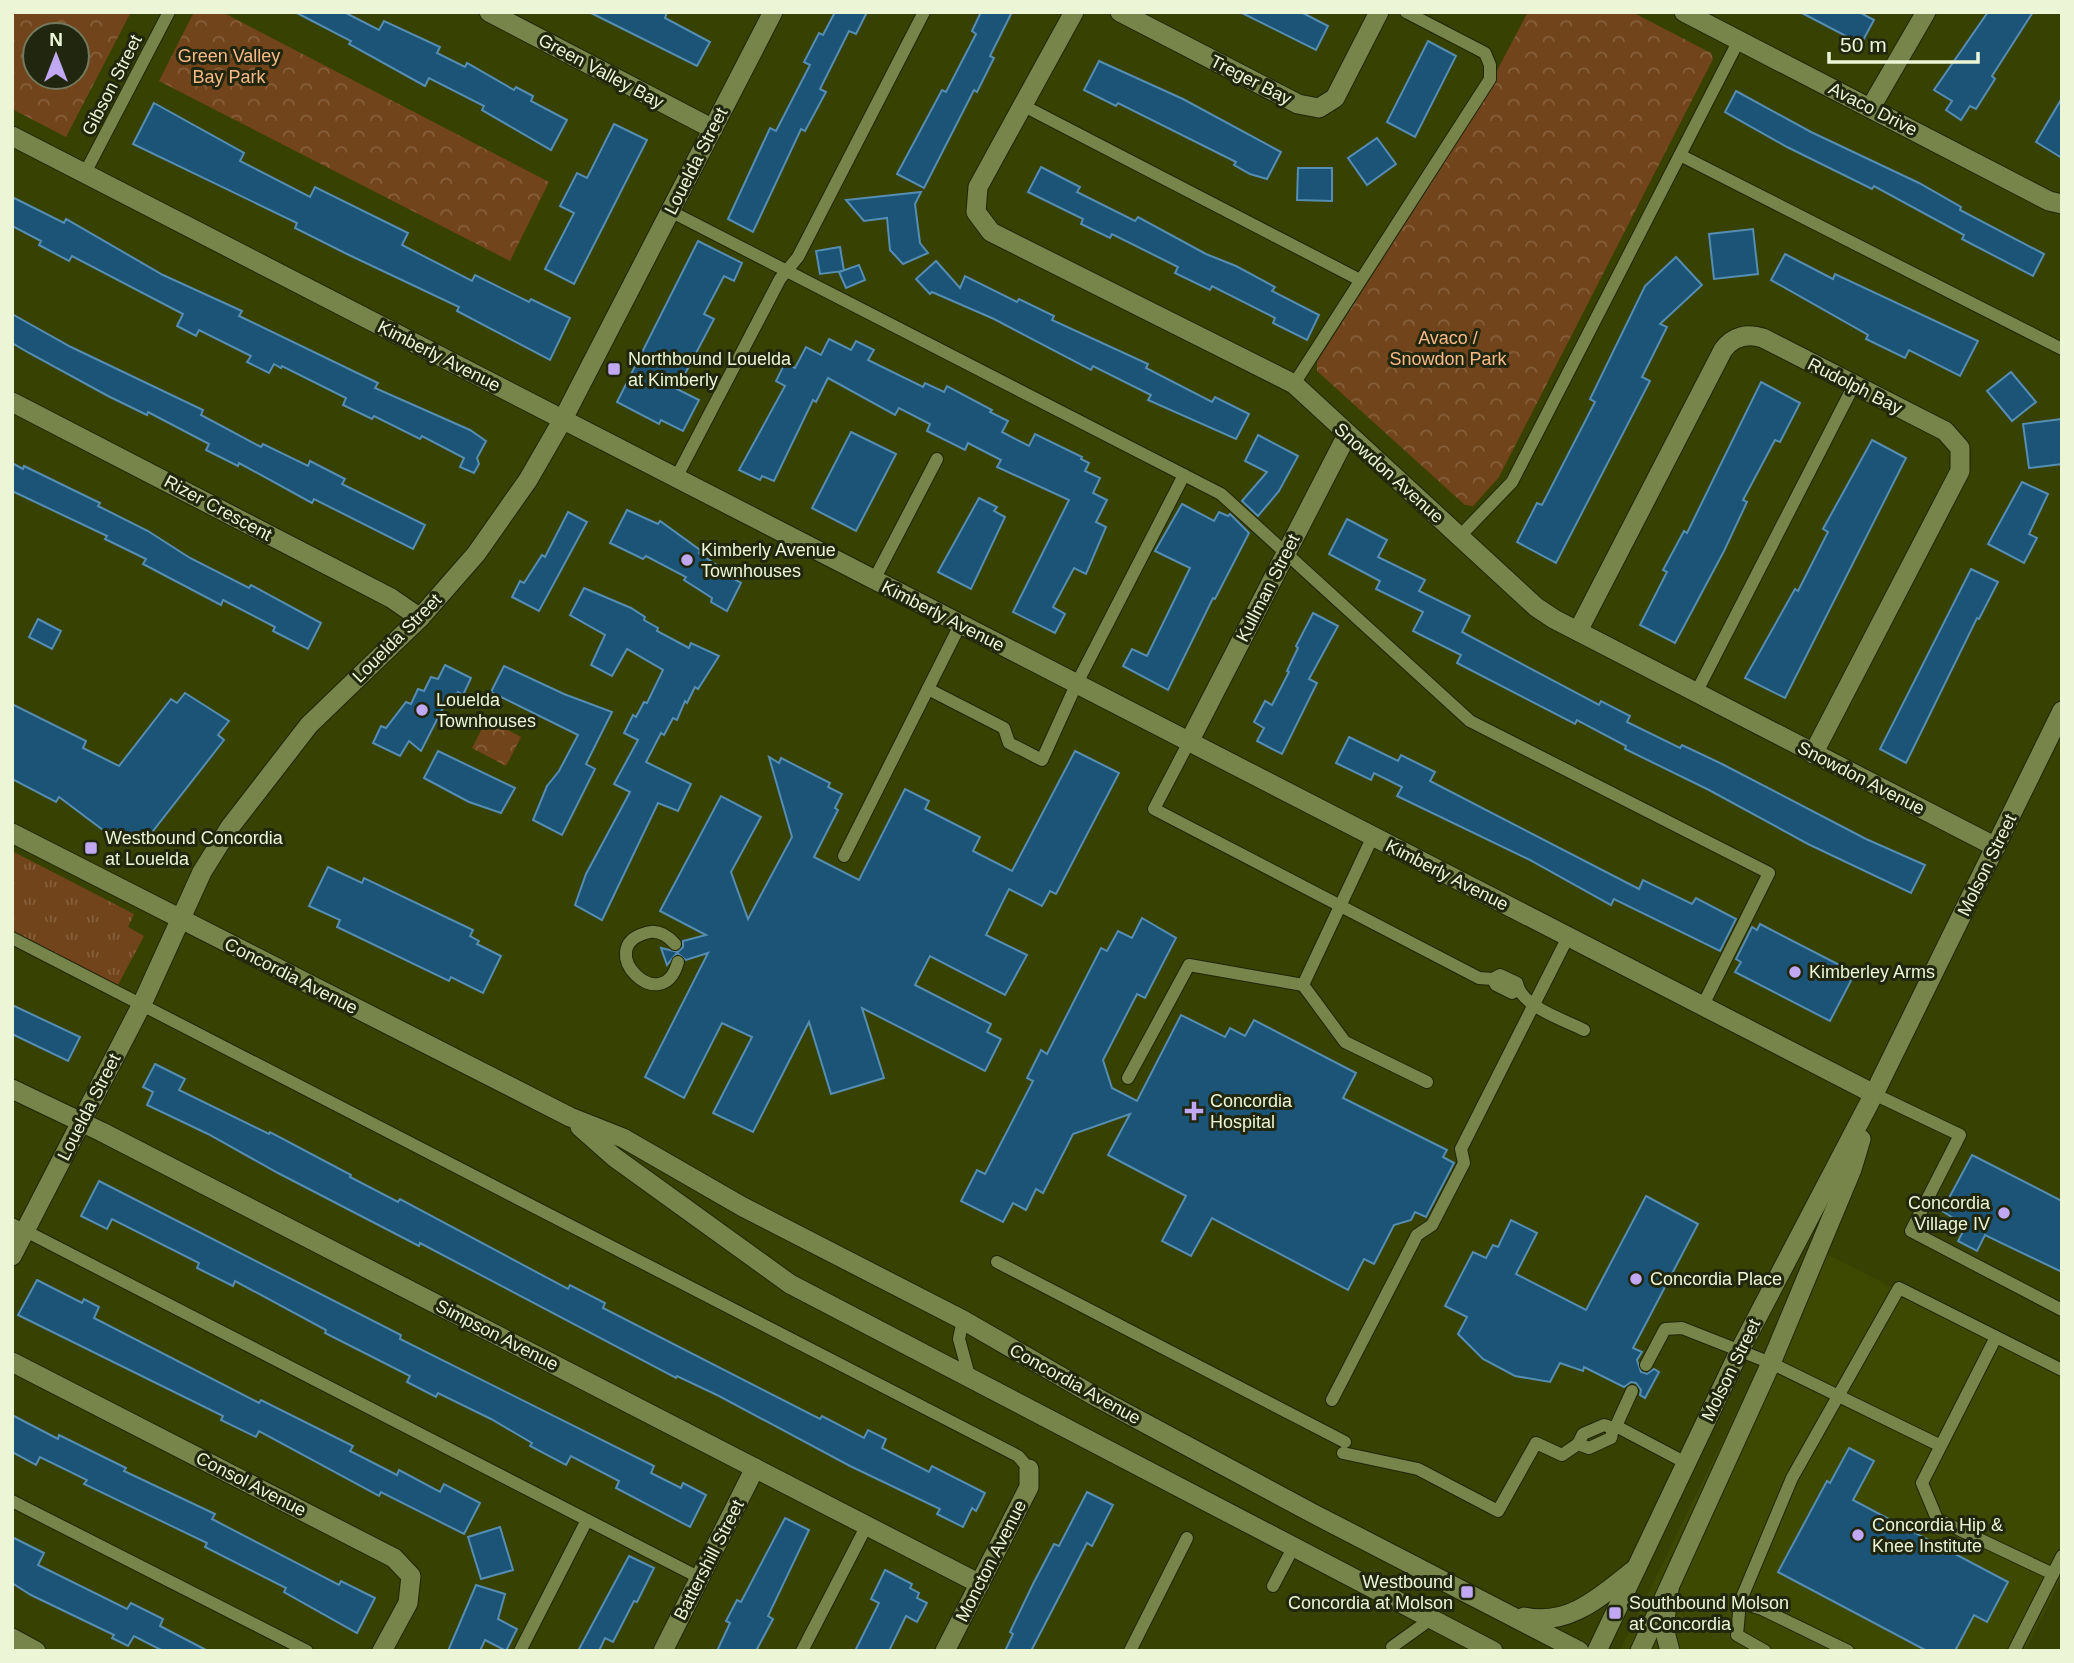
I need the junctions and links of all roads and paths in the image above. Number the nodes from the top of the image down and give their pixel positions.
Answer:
1 (169, 12) edge
2 (489, 12) edge
3 (773, 12) edge
4 (924, 12) edge
5 (1074, 12) edge
6 (1120, 12) edge
7 (1379, 12) edge
8 (1406, 12) edge
9 (1684, 12) edge
10 (1926, 12) edge
11 (1739, 40) junction
12 (1024, 106) junction
13 (1871, 107) junction
14 (713, 129) junction
15 (12, 136) edge
16 (1680, 155) junction
17 (85, 173) junction
18 (2062, 204) edge
19 (670, 211) junction
20 (787, 269) junction
21 (1360, 279) junction
22 (2062, 349) edge
23 (1294, 384) junction
24 (1854, 385) junction
25 (12, 402) edge
26 (562, 421) junction
27 (1347, 435) junction
28 (937, 458) dead end
29 (1184, 475) junction
30 (677, 478) junction
31 (1459, 537) junction
32 (1286, 552) junction
33 (874, 580) junction
34 (420, 618) junction
35 (960, 625) junction
36 (1578, 631) junction
37 (1076, 685) junction
38 (928, 689) junction
39 (1696, 693) junction
40 (2062, 711) edge
41 (1189, 741) junction
42 (1813, 754) junction
43 (12, 833) edge
44 (1373, 836) junction
45 (1996, 847) junction
46 (844, 856) dead end
47 (1339, 908) junction
48 (182, 920) junction
49 (1568, 937) junction
50 (12, 938) edge
51 (675, 944) dead end
52 (678, 962) dead end
53 (1303, 985) junction
54 (142, 1004) junction
55 (1535, 1005) junction
56 (1702, 1007) junction
57 (1584, 1030) dead end
58 (1128, 1078) dead end
59 (1427, 1082) dead end
60 (12, 1089) edge
61 (1874, 1094) junction
62 (570, 1117) junction
63 (82, 1122) junction
64 (19, 1227) edge
65 (12, 1256) edge
66 (998, 1262) dead end
67 (2062, 1310) edge
68 (962, 1320) junction
69 (1996, 1337) junction
70 (1739, 1352) junction
71 (12, 1362) edge
72 (1771, 1363) junction
73 (1646, 1364) dead end
74 (2062, 1370) edge
75 (971, 1379) junction
76 (1632, 1391) dead end
77 (1839, 1395) junction
78 (1332, 1400) dead end
79 (1615, 1427) junction
80 (1939, 1445) junction
81 (1686, 1463) junction
82 (755, 1468) junction
83 (1029, 1469) joint
84 (12, 1501) edge
85 (587, 1520) junction
86 (866, 1527) junction
87 (1187, 1538) dead end
88 (1293, 1548) junction
89 (2062, 1556) edge
90 (1634, 1570) junction
91 (2053, 1574) junction
92 (700, 1578) junction
93 (980, 1584) junction
94 (1273, 1586) dead end
95 (1669, 1589) junction
96 (1740, 1602) junction
97 (1505, 1613) junction
98 (1431, 1619) junction
99 (12, 1639) edge
100 (1472, 1644) edge
101 (1392, 1647) dead end
102 (36, 1651) edge
103 (307, 1651) edge
104 (382, 1651) edge
105 (520, 1651) edge
106 (663, 1651) edge
107 (802, 1651) edge
108 (945, 1651) edge
109 (1130, 1651) edge
110 (1493, 1651) edge
111 (1579, 1651) edge
112 (1597, 1651) edge
113 (1640, 1651) edge
114 (1670, 1651) edge
115 (1766, 1651) edge
116 (1848, 1651) edge
117 (2014, 1651) edge

1 - 17 lane, Gibson Street
2 - 14 street, Green Valley Bay
3 - 14 street, Louelda Street
4 - 20 lane
5 - 12 street, Snowdon Avenue
6 - 7 street, Treger Bay
8 - 21 lane
9 - 11 street, Avaco Drive
10 - 13 street
11 - 13 street, Avaco Drive
11 - 16 lane
12 - 21 lane
12 - 23 street, Snowdon Avenue
13 - 18 street, Avaco Drive
14 - 19 street, Louelda Street
15 - 17 street, Kimberly Avenue
16 - 22 lane
16 - 31 lane
17 - 26 street, Kimberly Avenue
19 - 20 lane
19 - 26 street, Louelda Street
20 - 29 lane
20 - 30 lane
21 - 23 lane
23 - 27 street, Snowdon Avenue
24 - 36 street, Rudolph Bay
24 - 39 lane
24 - 42 street, Rudolph Bay
25 - 34 street, Rizer Crescent
26 - 30 street, Kimberly Avenue
26 - 34 street, Louelda Street
27 - 31 street, Snowdon Avenue
27 - 32 street, Kullman Street
28 - 33 lane
29 - 32 lane
29 - 37 lane
30 - 33 street, Kimberly Avenue
31 - 36 street, Snowdon Avenue
32 - 41 street, Kullman Street
32 - 56 lane
33 - 35 street, Kimberly Avenue
34 - 48 street, Louelda Street
35 - 37 street, Kimberly Avenue
35 - 38 lane
36 - 39 street, Snowdon Avenue
37 - 38 lane
37 - 41 street, Kimberly Avenue
38 - 46 lane
39 - 42 street, Snowdon Avenue
40 - 45 street, Molson Street
41 - 44 street, Kimberly Avenue
41 - 47 lane
42 - 45 street, Snowdon Avenue
43 - 48 street, Concordia Avenue
44 - 47 lane
44 - 49 street, Kimberly Avenue
45 - 61 street, Molson Street
47 - 53 lane
47 - 55 lane
48 - 54 street, Louelda Street
48 - 62 street, Concordia Avenue
49 - 55 lane
49 - 56 street, Kimberly Avenue
50 - 54 lane
51 - 52 lane
53 - 58 lane
53 - 59 lane
54 - 63 street, Louelda Street
54 - 83 lane
55 - 57 lane
55 - 78 lane
56 - 61 street, Kimberly Avenue
60 - 63 street, Simpson Avenue
61 - 67 lane
61 - 70 street, Molson Street
61 - 72 street, Molson Street
62 - 68 street, Concordia Avenue
62 - 75 street, Concordia Avenue
63 - 64 street, Louelda Street
63 - 82 street, Simpson Avenue
64 - 65 street, Louelda Street
64 - 85 lane
66 - 79 lane
68 - 75 lane
68 - 97 street, Concordia Avenue
69 - 74 lane
69 - 77 lane
69 - 80 lane
70 - 72 lane
70 - 73 lane
70 - 81 street, Molson Street
71 - 104 street, Consol Avenue
72 - 77 lane
72 - 95 street, Molson Street
75 - 88 street, Concordia Avenue
76 - 79 lane
77 - 80 lane
77 - 96 lane
79 - 81 lane
80 - 91 lane
81 - 90 street, Molson Street
82 - 86 street, Simpson Avenue
82 - 92 street, Battershill Street
83 - 93 street, Moncton Avenue
84 - 103 lane
85 - 92 lane
85 - 105 lane
86 - 93 street, Simpson Avenue
86 - 107 lane
87 - 109 lane
88 - 94 lane
88 - 98 street, Concordia Avenue
89 - 91 lane
90 - 97 street
90 - 112 street, Molson Street
91 - 117 lane
92 - 106 street, Battershill Street
93 - 108 street, Moncton Avenue
95 - 113 street, Molson Street
95 - 114 street
96 - 115 lane
96 - 116 lane
97 - 111 street, Concordia Avenue
98 - 100 street, Concordia Avenue
98 - 101 lane
99 - 102 street
100 - 110 street, Concordia Avenue

